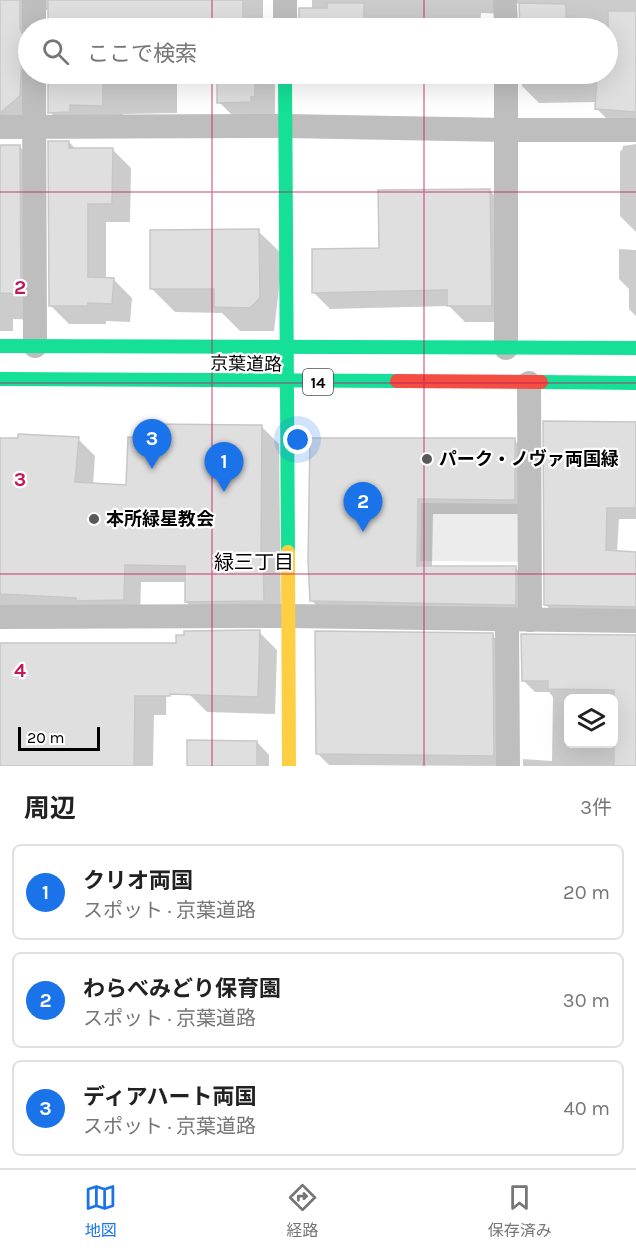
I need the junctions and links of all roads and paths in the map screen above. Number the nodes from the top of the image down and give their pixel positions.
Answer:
1 (34, 0) edge
2 (285, 0) edge
3 (505, 0) edge
4 (34, 18) edge
5 (285, 18) edge
6 (506, 18) edge
7 (34, 84) edge
8 (285, 84) edge
9 (506, 84) edge
10 (285, 126) junction
11 (0, 127) edge
12 (34, 127) junction
13 (506, 130) junction
14 (636, 130) edge
15 (0, 346) edge
16 (35, 346) junction
17 (288, 347) junction
18 (506, 348) junction
19 (636, 348) edge
20 (0, 379) edge
21 (288, 382) junction
22 (529, 383) junction
23 (636, 383) edge
24 (288, 616) junction
25 (0, 617) edge
26 (518, 620) junction
27 (636, 621) edge
28 (289, 766) edge
29 (508, 766) edge

1 - 4 street
2 - 5 street
3 - 6 street
7 - 12 street
8 - 10 main road
9 - 13 street
10 - 12 street
10 - 13 street
10 - 17 main road
11 - 12 street
12 - 16 street
13 - 14 street
13 - 18 street
15 - 16 main road, 京葉道路 / 14
16 - 17 main road, 京葉道路 / 14
17 - 18 main road, 京葉道路 / 14
17 - 21 main road
18 - 19 main road, 京葉道路 / 14
20 - 21 main road, 京葉道路 / 14
21 - 22 main road, 京葉道路 / 14
21 - 24 main road
22 - 23 main road, 京葉道路 / 14
22 - 26 street
24 - 25 street
24 - 26 street
24 - 28 main road
26 - 27 street
26 - 29 street

